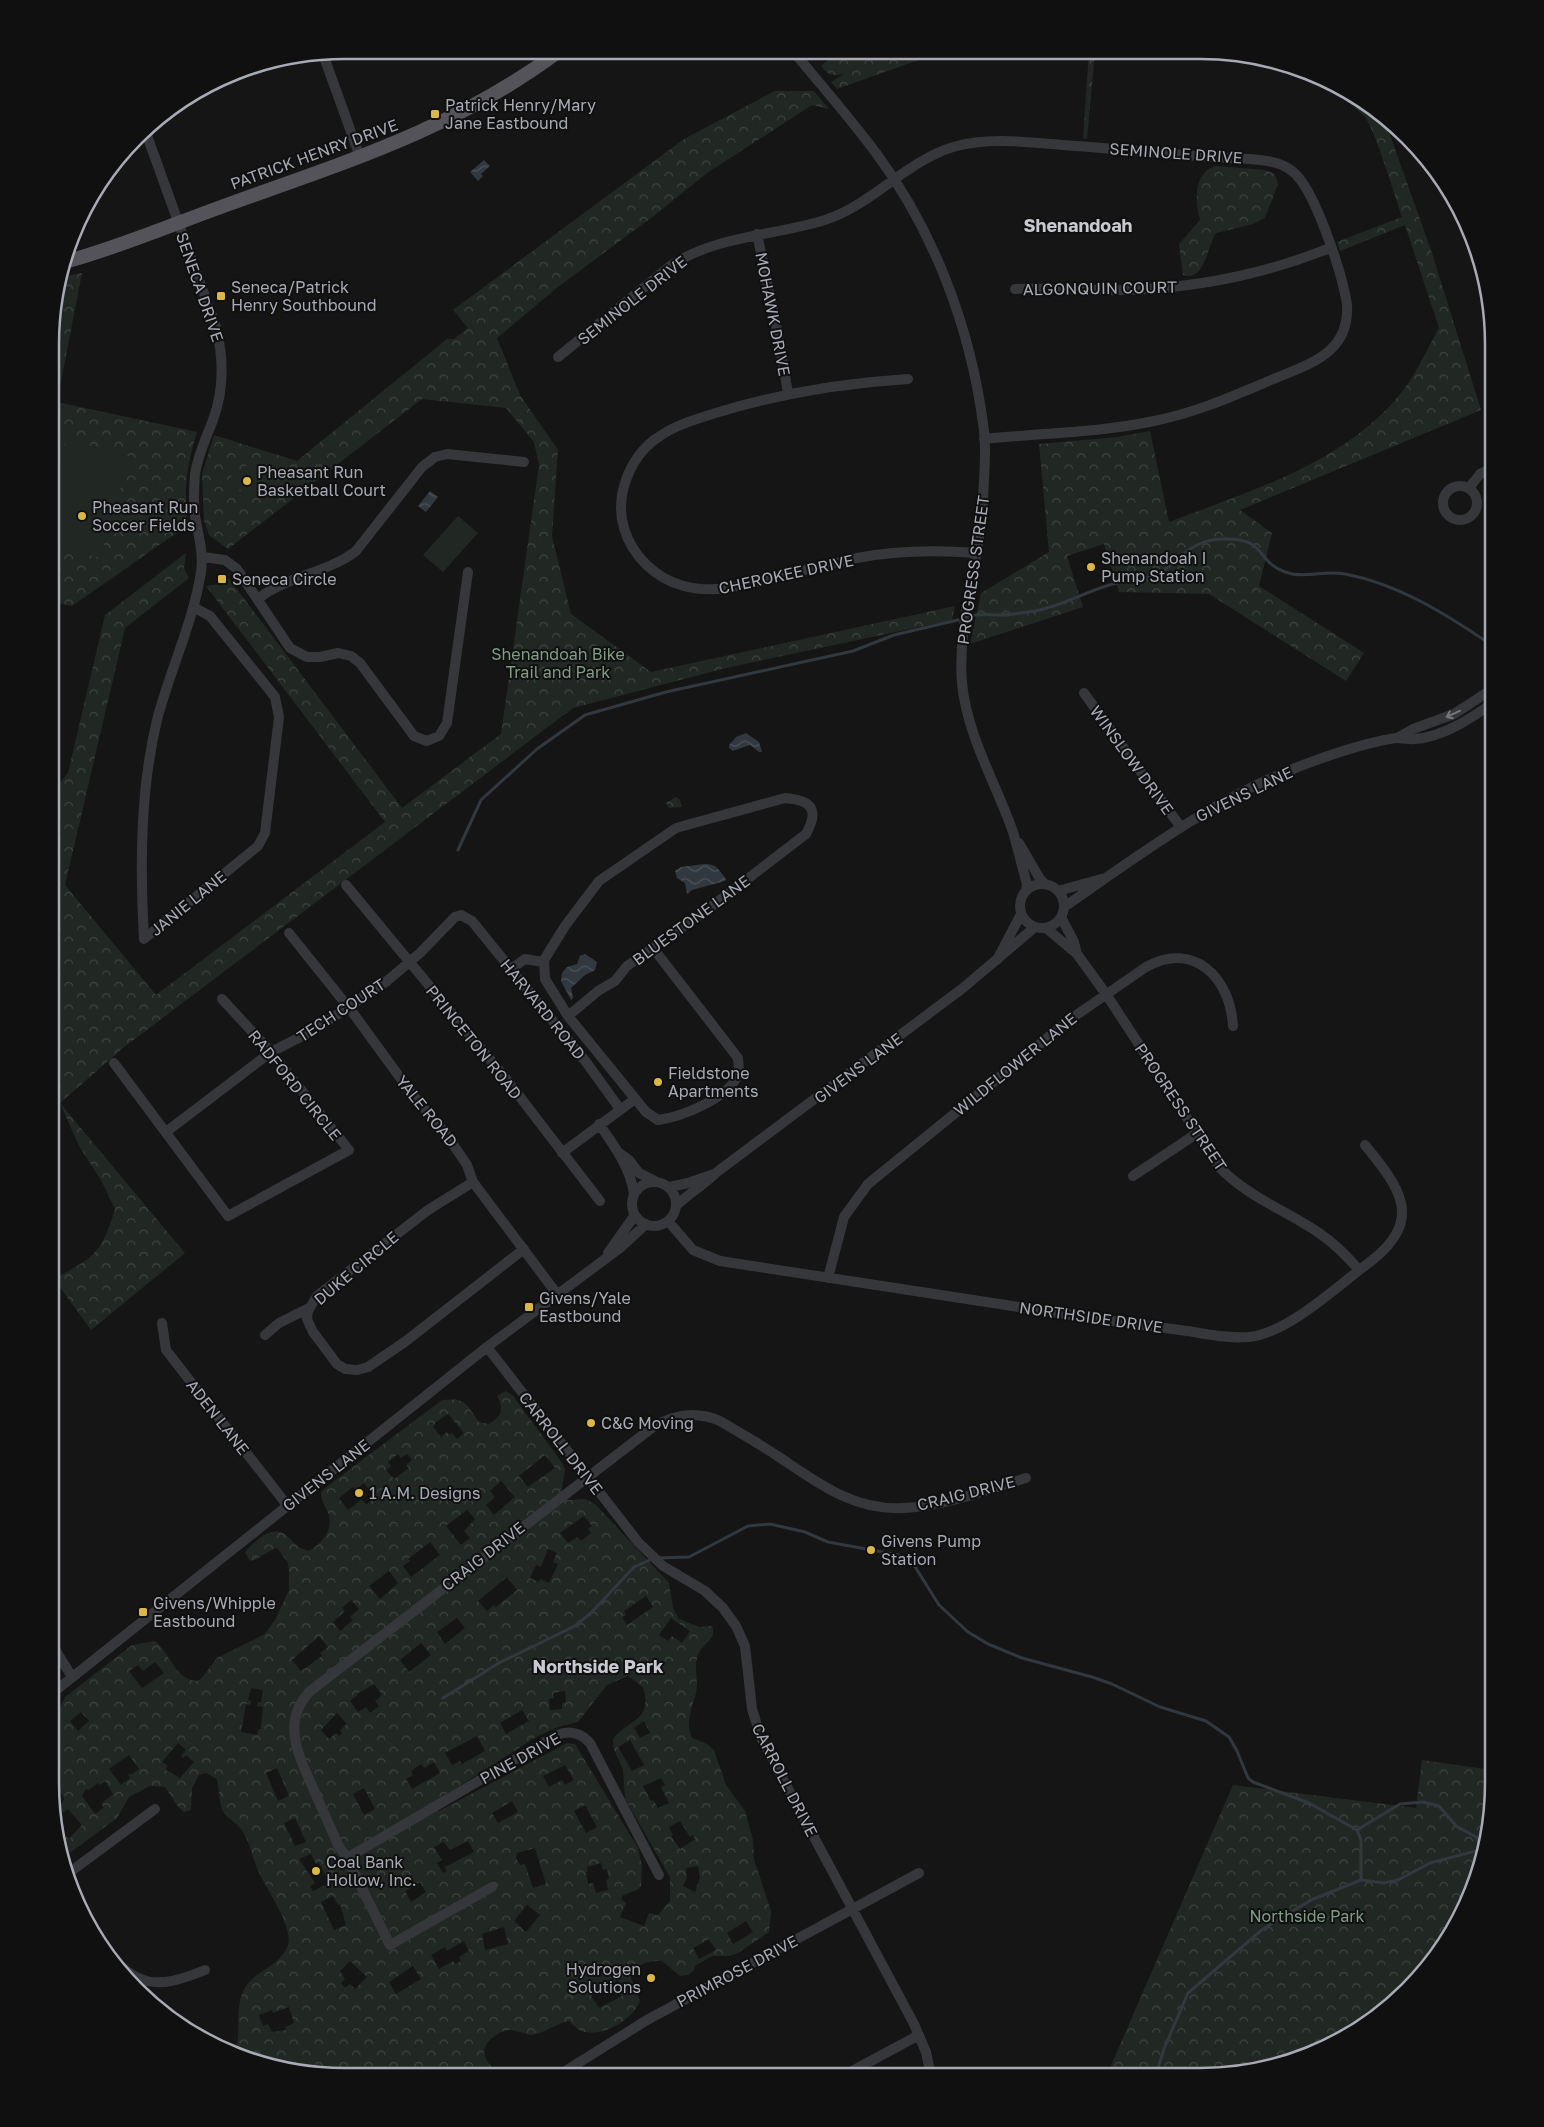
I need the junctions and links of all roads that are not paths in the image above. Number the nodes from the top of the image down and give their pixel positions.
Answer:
1 (324, 59) edge
2 (547, 59) edge
3 (800, 59) edge
4 (148, 137) edge
5 (360, 157) junction
6 (894, 180) junction
7 (178, 222) junction
8 (757, 234) junction
9 (1330, 248) junction
10 (71, 260) edge
11 (1015, 289) dead end
12 (558, 357) dead end
13 (908, 379) dead end
14 (788, 393) junction
15 (984, 439) junction
16 (524, 462) dead end
17 (1485, 471) edge
18 (1469, 488) dead end
19 (977, 553) junction
20 (203, 558) junction
21 (468, 572) dead end
22 (258, 599) junction
23 (193, 608) junction
24 (1084, 693) dead end
25 (1485, 694) edge
26 (1485, 708) edge
27 (1398, 738) junction
28 (1180, 826) junction
29 (1013, 834) junction
30 (1105, 878) junction
31 (1045, 884) junction
32 (346, 885) dead end
33 (1026, 891) junction
34 (1058, 891) junction
35 (1063, 912) junction
36 (1021, 914) junction
37 (461, 916) joint
38 (1035, 927) junction
39 (1046, 928) junction
40 (289, 933) dead end
41 (654, 948) junction
42 (1077, 954) junction
43 (997, 960) junction
44 (409, 962) junction
45 (543, 962) junction
46 (511, 968) junction
47 (1106, 994) junction
48 (222, 999) dead end
49 (348, 1007) junction
50 (568, 1016) junction
51 (1233, 1026) dead end
52 (271, 1052) junction
53 (114, 1064) dead end
54 (635, 1099) junction
55 (620, 1109) junction
56 (599, 1124) junction
57 (166, 1132) junction
58 (1196, 1134) junction
59 (1365, 1145) dead end
60 (618, 1152) junction
61 (562, 1153) junction
62 (717, 1172) junction
63 (1133, 1176) dead end
64 (655, 1181) junction
65 (473, 1182) junction
66 (670, 1187) junction
67 (634, 1194) junction
68 (600, 1201) dead end
69 (677, 1205) junction
70 (635, 1215) junction
71 (668, 1221) junction
72 (646, 1224) junction
73 (524, 1249) junction
74 (604, 1258) junction
75 (1359, 1270) junction
76 (828, 1278) junction
77 (558, 1294) junction
78 (309, 1308) junction
79 (162, 1322) dead end
80 (265, 1335) dead end
81 (487, 1347) junction
82 (588, 1478) junction
83 (1026, 1478) dead end
84 (287, 1505) junction
85 (59, 1656) edge
86 (72, 1677) junction
87 (59, 1688) edge
88 (155, 1809) dead end
89 (348, 1858) junction
90 (72, 1870) edge
91 (919, 1873) dead end
92 (660, 1875) dead end
93 (492, 1887) dead end
94 (852, 1909) junction
95 (205, 1970) dead end
96 (134, 1976) edge
97 (919, 2035) junction
98 (570, 2068) edge
99 (857, 2068) edge
100 (929, 2068) edge

1 - 5 street
2 - 5 main road, PATRICK HENRY DRIVE
3 - 6 street, PROGRESS STREET
4 - 7 street, SENECA DRIVE
5 - 7 main road, PATRICK HENRY DRIVE
6 - 8 street, SEMINOLE DRIVE
6 - 9 street, SEMINOLE DRIVE
6 - 15 street, PROGRESS STREET
7 - 10 main road, PATRICK HENRY DRIVE
7 - 20 street, SENECA DRIVE
8 - 12 street, SEMINOLE DRIVE
8 - 14 street, MOHAWK DRIVE
9 - 11 street, ALGONQUIN COURT
9 - 15 street, SEMINOLE DRIVE
13 - 14 street, CHEROKEE DRIVE
14 - 19 street, CHEROKEE DRIVE
15 - 19 street, PROGRESS STREET
16 - 22 street
17 - 18 street
19 - 29 street, PROGRESS STREET
20 - 22 street
20 - 23 street, JANIE LANE
21 - 22 street
23 - 23 street, JANIE LANE
24 - 28 street, WINSLOW DRIVE
25 -> 27 street, GIVENS LANE
26 - 27 street, GIVENS LANE
27 - 28 street, GIVENS LANE
28 - 30 street, GIVENS LANE
29 - 31 street, PROGRESS STREET
29 - 33 street, PROGRESS STREET
30 - 34 street, GIVENS LANE
30 - 35 street, GIVENS LANE
31 - 33 street
31 - 34 street
32 - 44 street, PRINCETON ROAD
33 - 36 street
34 - 35 street
35 - 39 street
35 - 42 street, PROGRESS STREET
36 - 38 street
36 - 43 street, GIVENS LANE
37 - 44 street, TECH COURT
37 - 46 street, HARVARD ROAD
38 - 39 street
38 - 43 street, GIVENS LANE
39 - 42 street, PROGRESS STREET
40 - 49 street, YALE ROAD
41 - 45 street, BLUESTONE LANE
41 - 50 street, BLUESTONE LANE
41 - 54 street
42 - 47 street, PROGRESS STREET
43 - 62 street, GIVENS LANE
44 - 49 street, TECH COURT
44 - 61 street, PRINCETON ROAD
45 - 46 street
45 - 50 street
46 - 55 street, HARVARD ROAD
47 - 51 street, WILDFLOWER LANE
47 - 58 street, PROGRESS STREET
47 - 76 street, WILDFLOWER LANE
48 - 52 street, RADFORD CIRCLE
49 - 52 street, TECH COURT
49 - 65 street, YALE ROAD
50 - 54 street
52 - 57 street, TECH COURT
52 - 57 street, RADFORD CIRCLE
53 - 57 street, RADFORD CIRCLE
54 - 55 street
55 - 56 street
56 - 60 street
56 - 61 street
58 - 63 street
58 - 75 street, PROGRESS STREET
59 - 75 street, NORTHSIDE DRIVE
60 - 64 street
60 - 67 street
61 - 68 street, PRINCETON ROAD
62 - 66 street, GIVENS LANE
62 - 69 street, GIVENS LANE
64 - 66 street
64 - 67 street
65 - 73 street, YALE ROAD
65 - 78 street, DUKE CIRCLE
66 - 69 street
67 - 70 street
69 - 71 street
70 - 72 street
70 - 74 street, GIVENS LANE
71 - 72 street
71 - 76 street, NORTHSIDE DRIVE
72 - 74 street, GIVENS LANE
73 - 77 street, YALE ROAD
73 - 78 street, DUKE CIRCLE
74 - 77 street, GIVENS LANE
75 - 76 street, NORTHSIDE DRIVE
77 - 81 street, GIVENS LANE
78 - 80 street
79 - 84 street, ADEN LANE
81 - 82 street, CARROLL DRIVE
81 - 84 street, GIVENS LANE
82 - 83 street, CRAIG DRIVE
82 - 89 street, CRAIG DRIVE
82 - 94 street, CARROLL DRIVE
84 - 86 street, GIVENS LANE
85 - 86 street
86 - 87 street, GIVENS LANE
88 - 90 street
89 - 92 street, PINE DRIVE
89 - 93 street, CRAIG DRIVE
91 - 94 street, PRIMROSE DRIVE
94 - 97 street, CARROLL DRIVE
94 - 98 street, PRIMROSE DRIVE
95 - 96 street
97 - 99 street
97 - 100 street, CARROLL DRIVE

